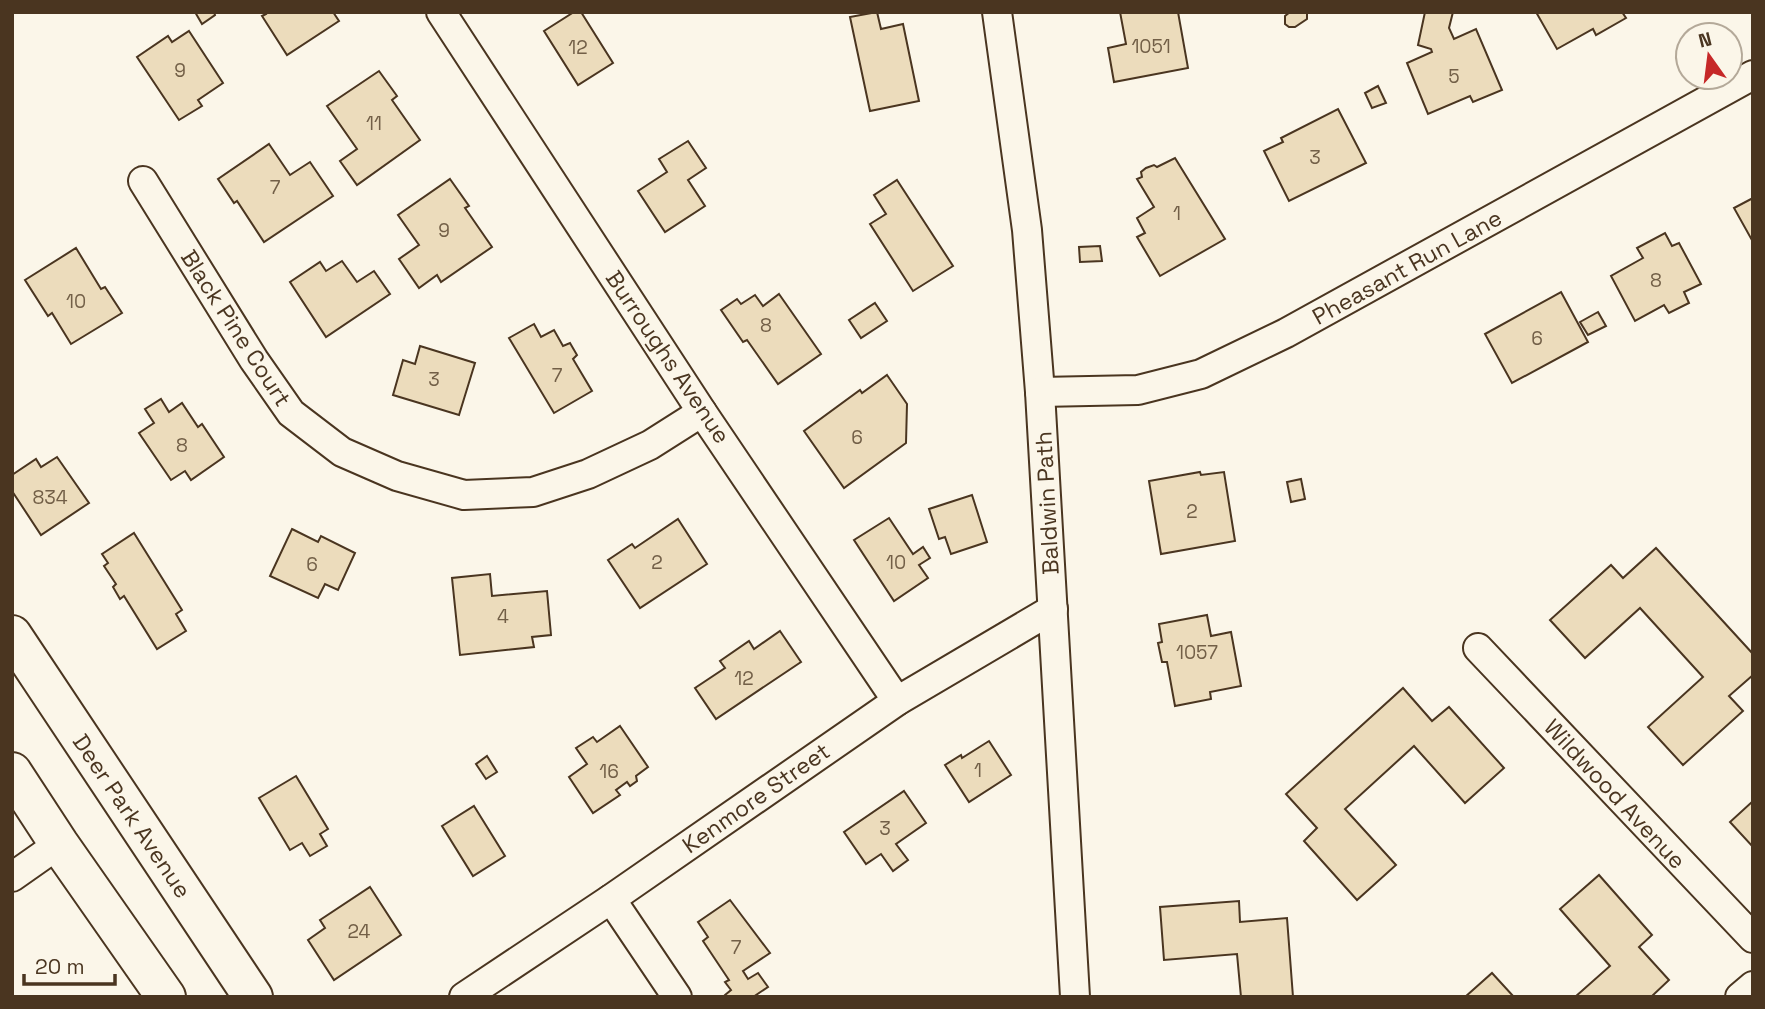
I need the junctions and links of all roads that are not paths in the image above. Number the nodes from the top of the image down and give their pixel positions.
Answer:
1 (441, 12) edge
2 (997, 12) edge
3 (1753, 75) edge
4 (143, 181) dead end
5 (1040, 392) junction
6 (702, 412) junction
7 (1053, 609) junction
8 (12, 635) edge
9 (1478, 648) dead end
10 (897, 701) junction
11 (12, 772) edge
12 (59, 844) junction
13 (12, 877) edge
14 (611, 899) junction
15 (1753, 938) edge
16 (1753, 986) edge
17 (166, 997) edge
18 (253, 997) edge
19 (464, 997) edge
20 (677, 997) edge
21 (1075, 997) edge
22 (1740, 997) edge

1 - 6 street, Burroughs Avenue
2 - 5 street, Baldwin Path
3 - 5 street, Pheasant Run Lane
4 - 6 street, Black Pine Court
5 - 7 street, Baldwin Path
6 - 10 street, Burroughs Avenue
7 - 10 street, Kenmore Street
7 - 21 street, Baldwin Path
8 - 18 main road, Deer Park Avenue
9 - 15 street, Wildwood Avenue
10 - 14 street, Kenmore Street
11 - 12 main road
12 - 13 street
12 - 17 main road
14 - 19 street, Kenmore Street
14 - 20 street
16 - 22 street

